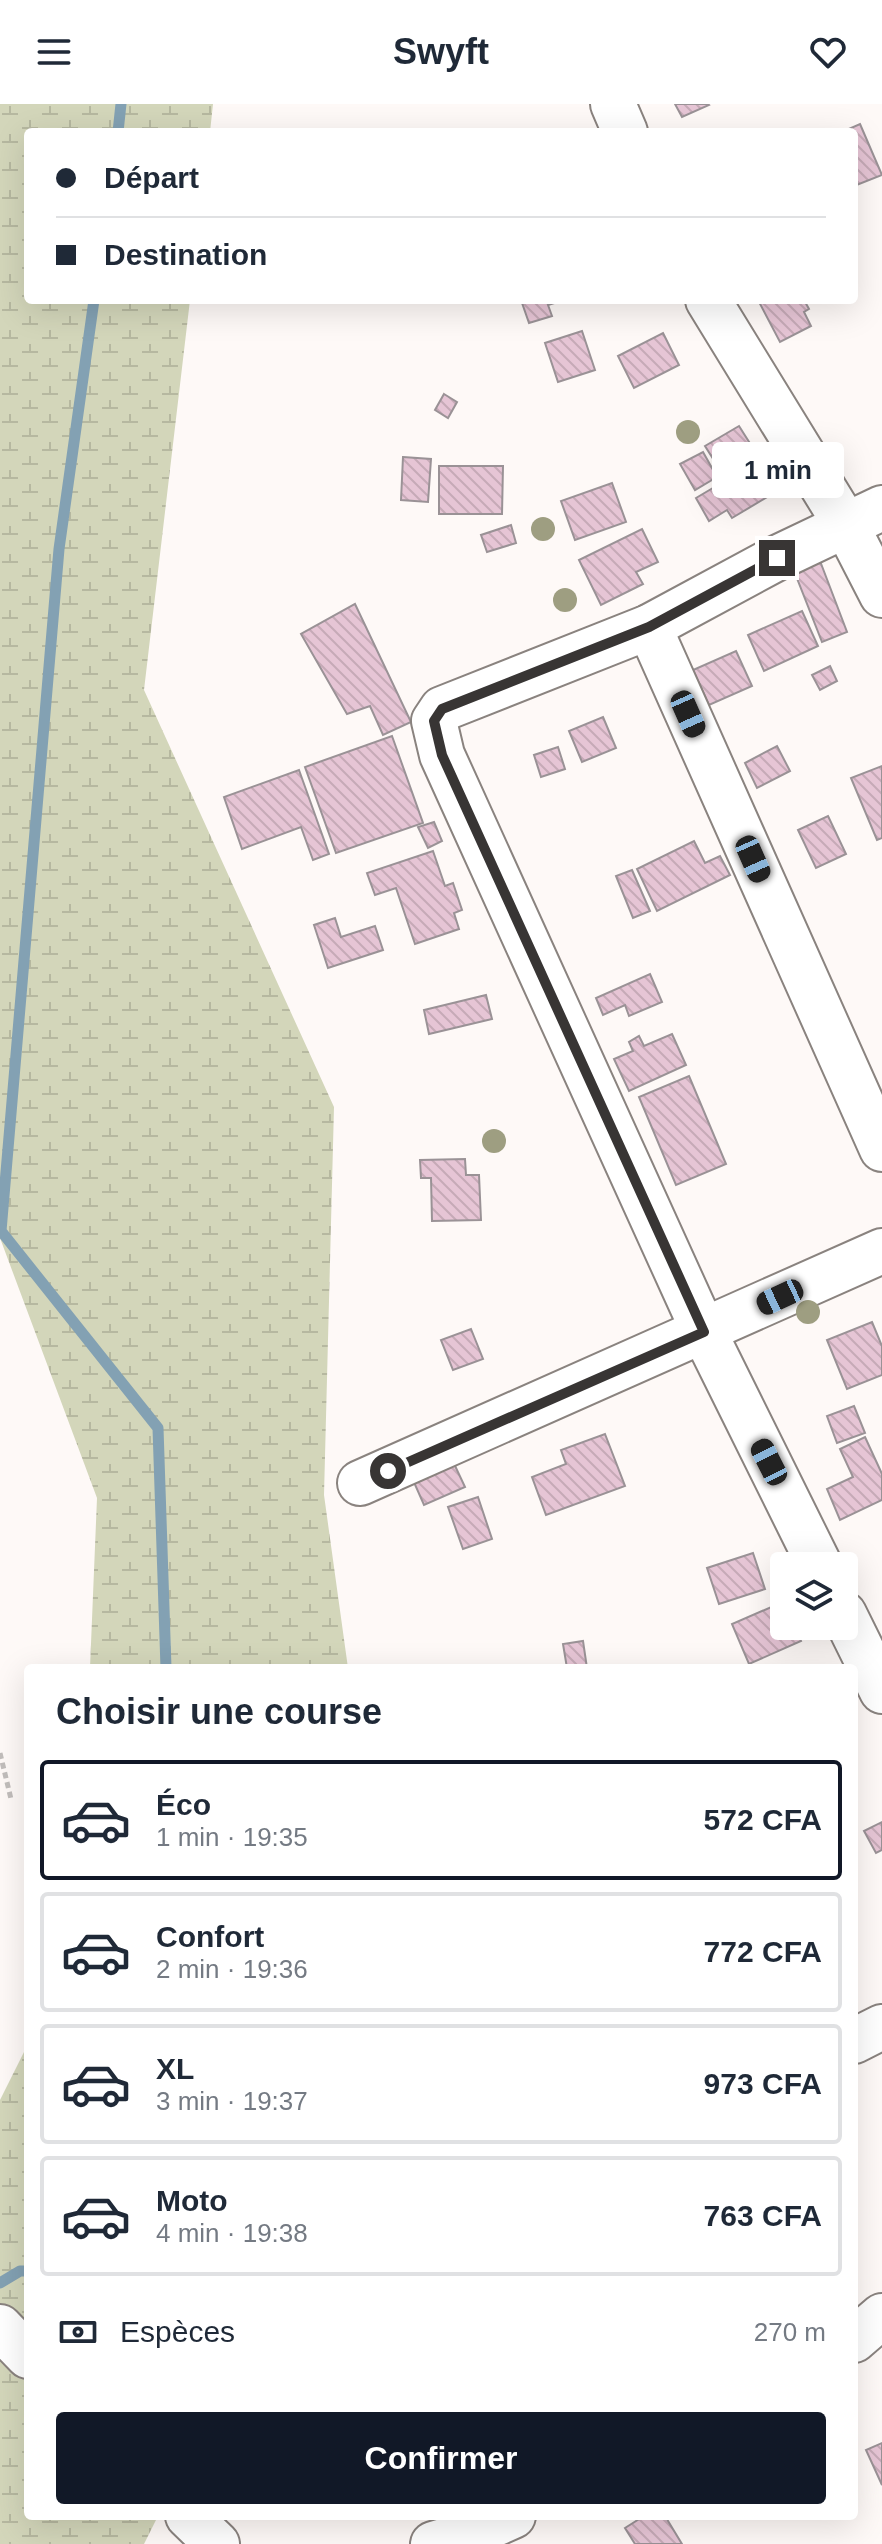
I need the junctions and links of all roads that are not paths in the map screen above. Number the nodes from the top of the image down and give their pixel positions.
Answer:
1 (613, 104) edge
2 (623, 128) edge
3 (711, 304) edge
4 (864, 517) edge
5 (882, 595) edge
6 (649, 627) junction
7 (882, 1149) edge
8 (882, 1251) edge
9 (704, 1332) junction
10 (360, 1483) dead end
11 (813, 1552) edge
12 (857, 1640) edge
13 (882, 1691) edge
14 (882, 2027) edge
15 (858, 2039) edge
16 (882, 2316) edge
17 (0, 2327) edge
18 (858, 2337) edge
19 (24, 2352) edge
20 (192, 2520) edge
21 (504, 2520) edge
22 (217, 2544) edge
23 (433, 2544) edge

1 - 2 street
3 - 4 street
4 - 5 street
4 - 6 street
6 - 7 street
6 - 9 street
8 - 9 street
9 - 10 street
9 - 11 street
12 - 13 street
14 - 15 street
16 - 18 street
17 - 19 street
20 - 22 street
21 - 23 street

